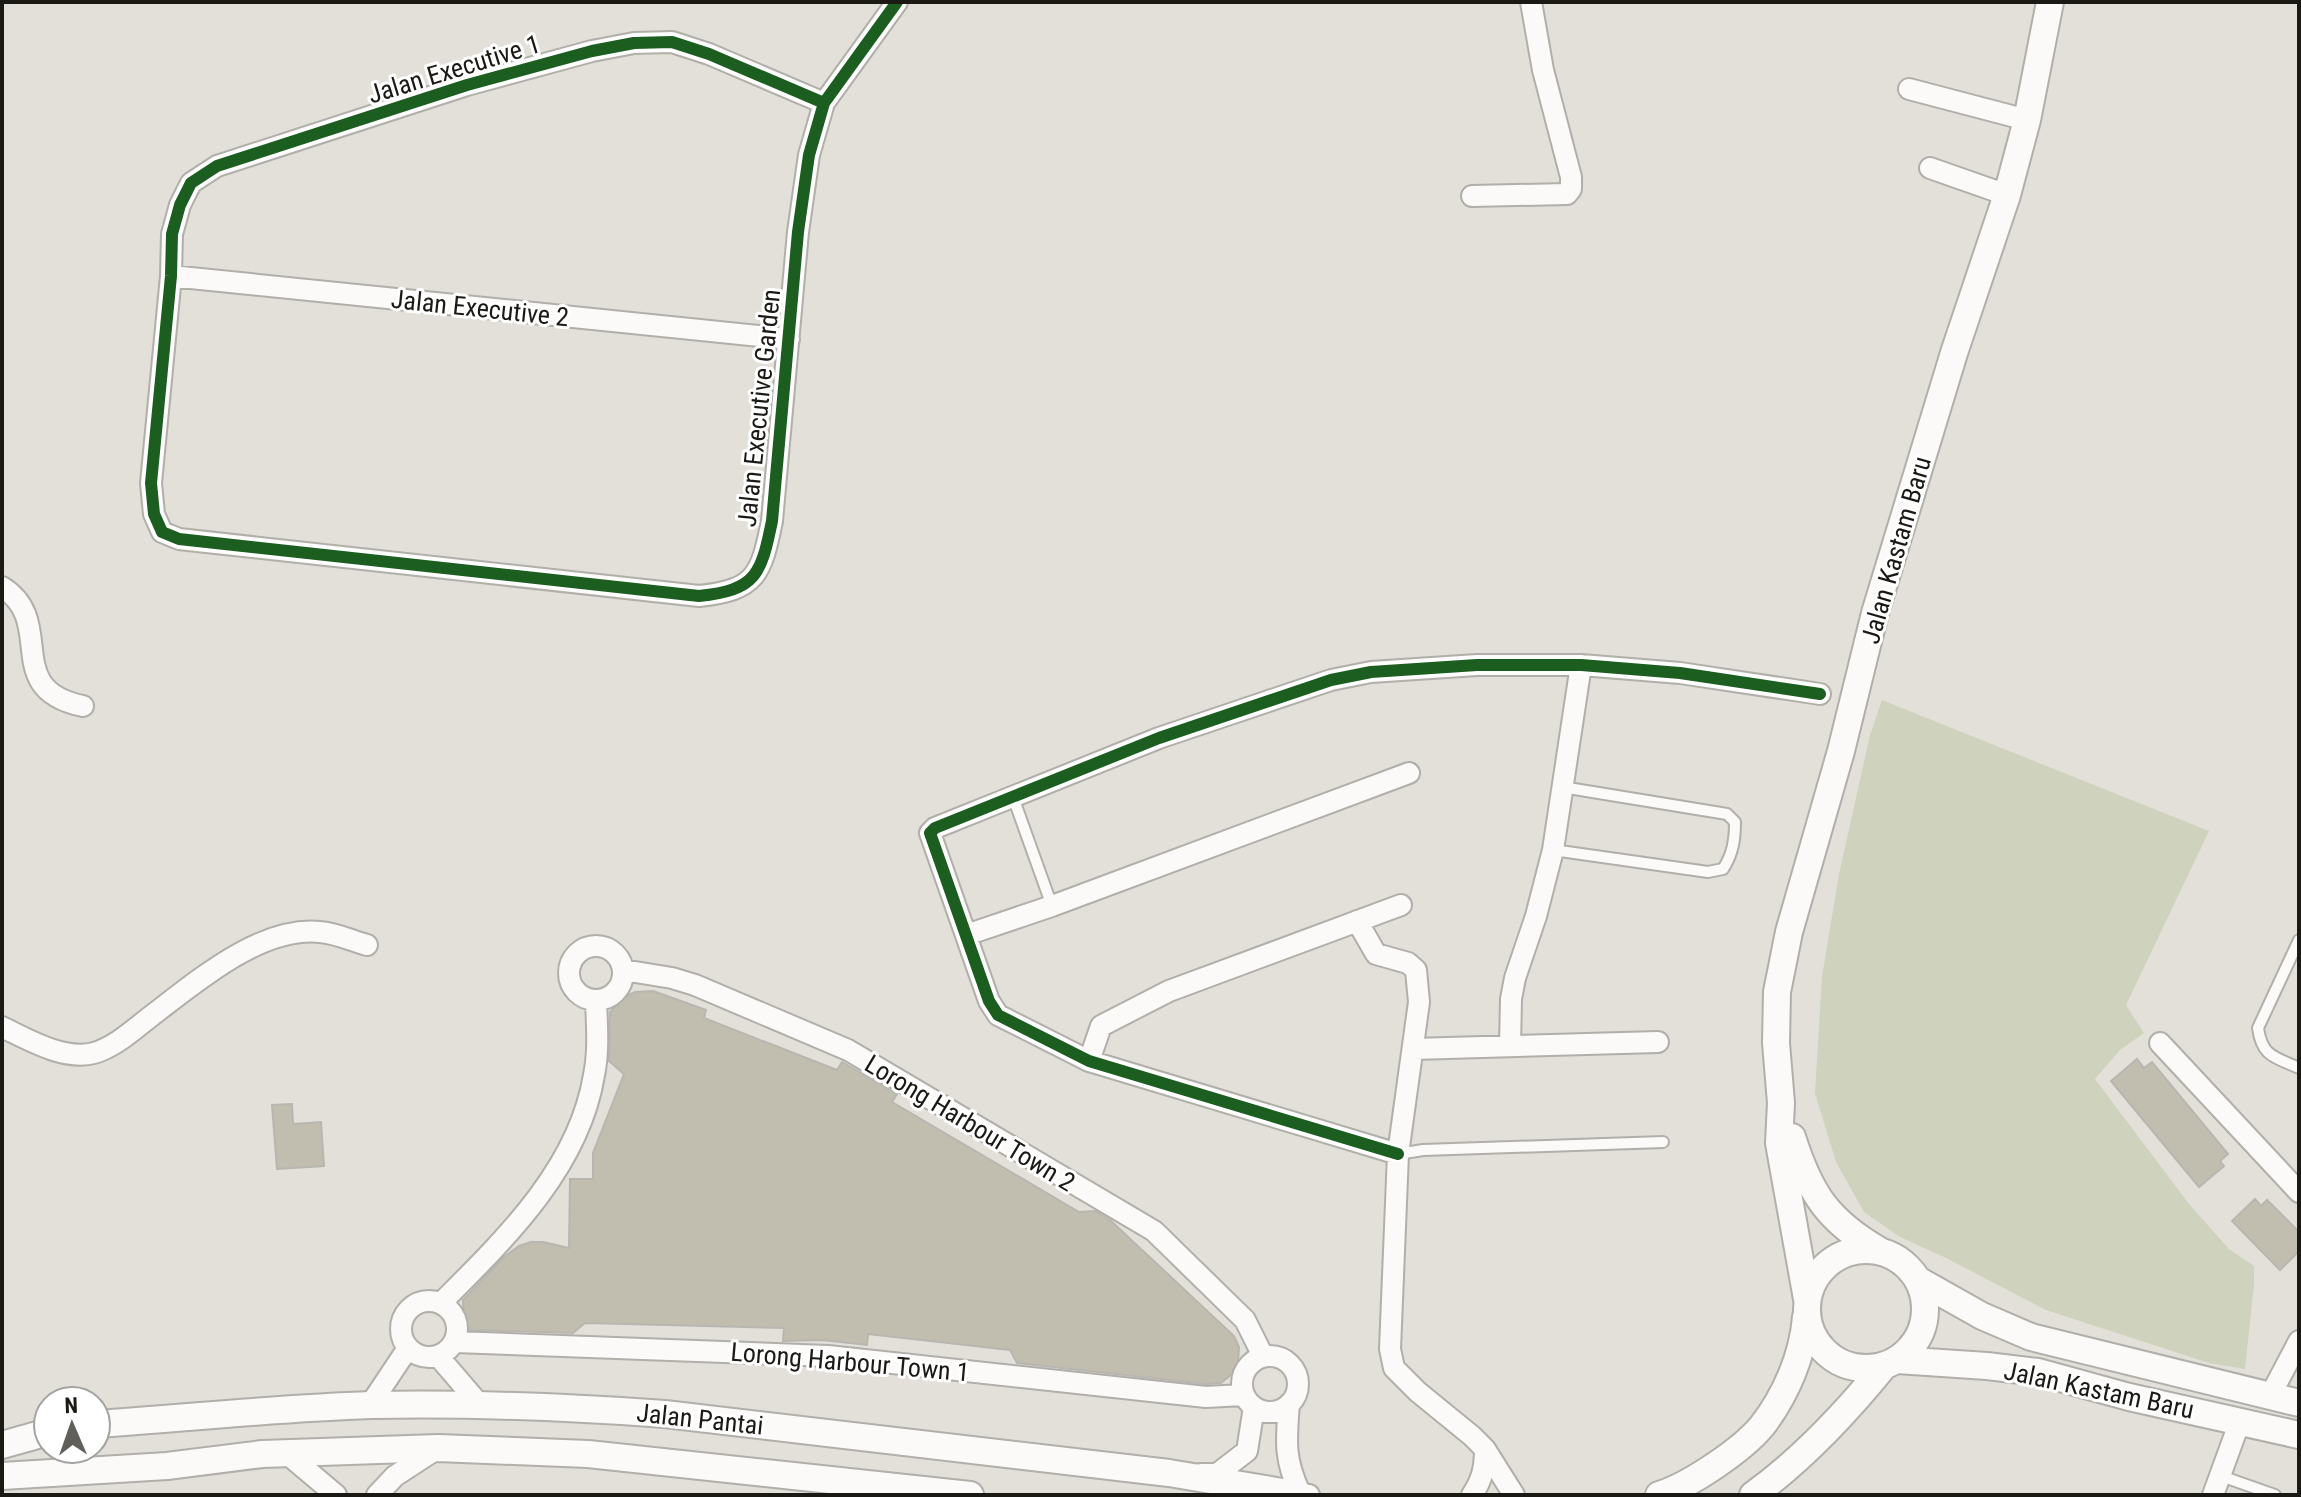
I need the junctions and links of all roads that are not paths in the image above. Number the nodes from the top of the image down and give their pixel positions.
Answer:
1 (897, 2) edge
2 (1531, 2) edge
3 (2050, 2) edge
4 (1909, 89) dead end
5 (824, 103) junction
6 (2027, 120) junction
7 (1930, 168) dead end
8 (2007, 195) junction
9 (1472, 196) dead end
10 (171, 276) junction
11 (789, 339) junction
12 (162, 532) joint
13 (2, 587) edge
14 (1581, 665) junction
15 (1820, 694) dead end
16 (83, 706) dead end
17 (1409, 773) dead end
18 (1562, 787) junction
19 (1013, 797) junction
20 (1553, 850) junction
21 (1401, 905) dead end
22 (1052, 906) junction
23 (1357, 921) junction
24 (966, 935) junction
25 (2299, 940) edge
26 (367, 945) dead end
27 (623, 970) junction
28 (596, 1001) junction
29 (2, 1027) edge
30 (1658, 1042) dead end
31 (2160, 1043) dead end
32 (1510, 1046) junction
33 (1413, 1049) junction
34 (1089, 1061) junction
35 (2299, 1068) edge
36 (1781, 1103) junction
37 (1663, 1142) dead end
38 (1398, 1154) junction
39 (2299, 1192) edge
40 (1882, 1252) junction
41 (1918, 1280) junction
42 (441, 1303) junction
43 (1807, 1304) junction
44 (2299, 1341) edge
45 (455, 1342) junction
46 (408, 1348) junction
47 (438, 1356) junction
48 (1263, 1356) junction
49 (1890, 1363) junction
50 (2270, 1396) junction
51 (1249, 1401) junction
52 (2299, 1403) edge
53 (1289, 1404) junction
54 (370, 1405) junction
55 (480, 1405) junction
56 (2240, 1421) junction
57 (112, 1423) edge
58 (32, 1429) edge
59 (2, 1430) edge
60 (32, 1435) edge
61 (2299, 1435) edge
62 (2, 1445) edge
63 (438, 1448) junction
64 (1485, 1449) junction
65 (285, 1452) junction
66 (2, 1458) edge
67 (68, 1472) junction
68 (1169, 1473) junction
69 (2, 1476) edge
70 (2217, 1486) edge
71 (336, 1495) edge
72 (377, 1495) edge
73 (970, 1495) edge
74 (1300, 1495) edge
75 (1309, 1495) edge
76 (1472, 1495) edge
77 (1514, 1495) edge
78 (1659, 1495) edge
79 (1753, 1495) edge
80 (2275, 1495) edge

1 - 5 street, Jalan Executive Garden
2 - 9 street
3 - 6 street, Jalan Kastam Baru
4 - 6 street
5 - 10 street, Jalan Executive 1
5 - 11 street, Jalan Executive Garden
6 - 8 street, Jalan Kastam Baru
7 - 8 street
8 - 36 street, Jalan Kastam Baru
10 - 11 street, Jalan Executive 2
10 - 12 street, Jalan Executive 1
11 - 12 street, Jalan Executive Garden
13 - 16 street
14 - 15 street
14 - 18 street
14 - 19 street
17 - 22 street
18 - 20 street
18 - 20 lane
19 - 22 lane
19 - 24 street
20 - 32 street
21 - 23 street
22 - 24 street
23 - 33 street
23 - 34 street
24 - 34 street
25 - 35 lane
26 - 29 street
27 - 28 street
27 - 28 street
27 - 48 street, Lorong Harbour Town 2
28 - 42 street
30 - 32 street
31 - 39 street
32 - 33 street
33 - 38 street
34 - 38 street
36 - 40 street, Jalan Kastam Baru
36 - 43 street, Jalan Kastam Baru
37 - 38 lane
38 - 64 street
40 - 41 street
40 - 43 street
41 - 49 street
41 - 50 street, Jalan Kastam Baru
42 - 45 street
42 - 46 street
43 - 49 street
43 - 78 street
44 - 50 street
45 - 47 street
45 - 51 street, Lorong Harbour Town 1
46 - 47 street
46 - 54 street
47 - 55 street
48 - 51 street
48 - 53 street
49 - 56 street, Jalan Kastam Baru
49 - 79 street
50 - 52 street, Jalan Kastam Baru
51 - 53 street
51 - 68 street
53 - 75 street
54 - 55 street, Jalan Pantai
54 - 57 street, Jalan Pantai
55 - 68 street, Jalan Pantai
56 - 61 street, Jalan Kastam Baru
56 - 70 street
58 - 59 street
60 - 62 street
63 - 65 street, Jalan Pantai
63 - 72 street
63 - 73 street, Jalan Pantai
64 - 76 street
64 - 77 street
65 - 67 street, Jalan Pantai
65 - 71 street
66 - 67 street
67 - 69 street, Jalan Pantai
68 - 74 street, Jalan Pantai
70 - 80 lane

